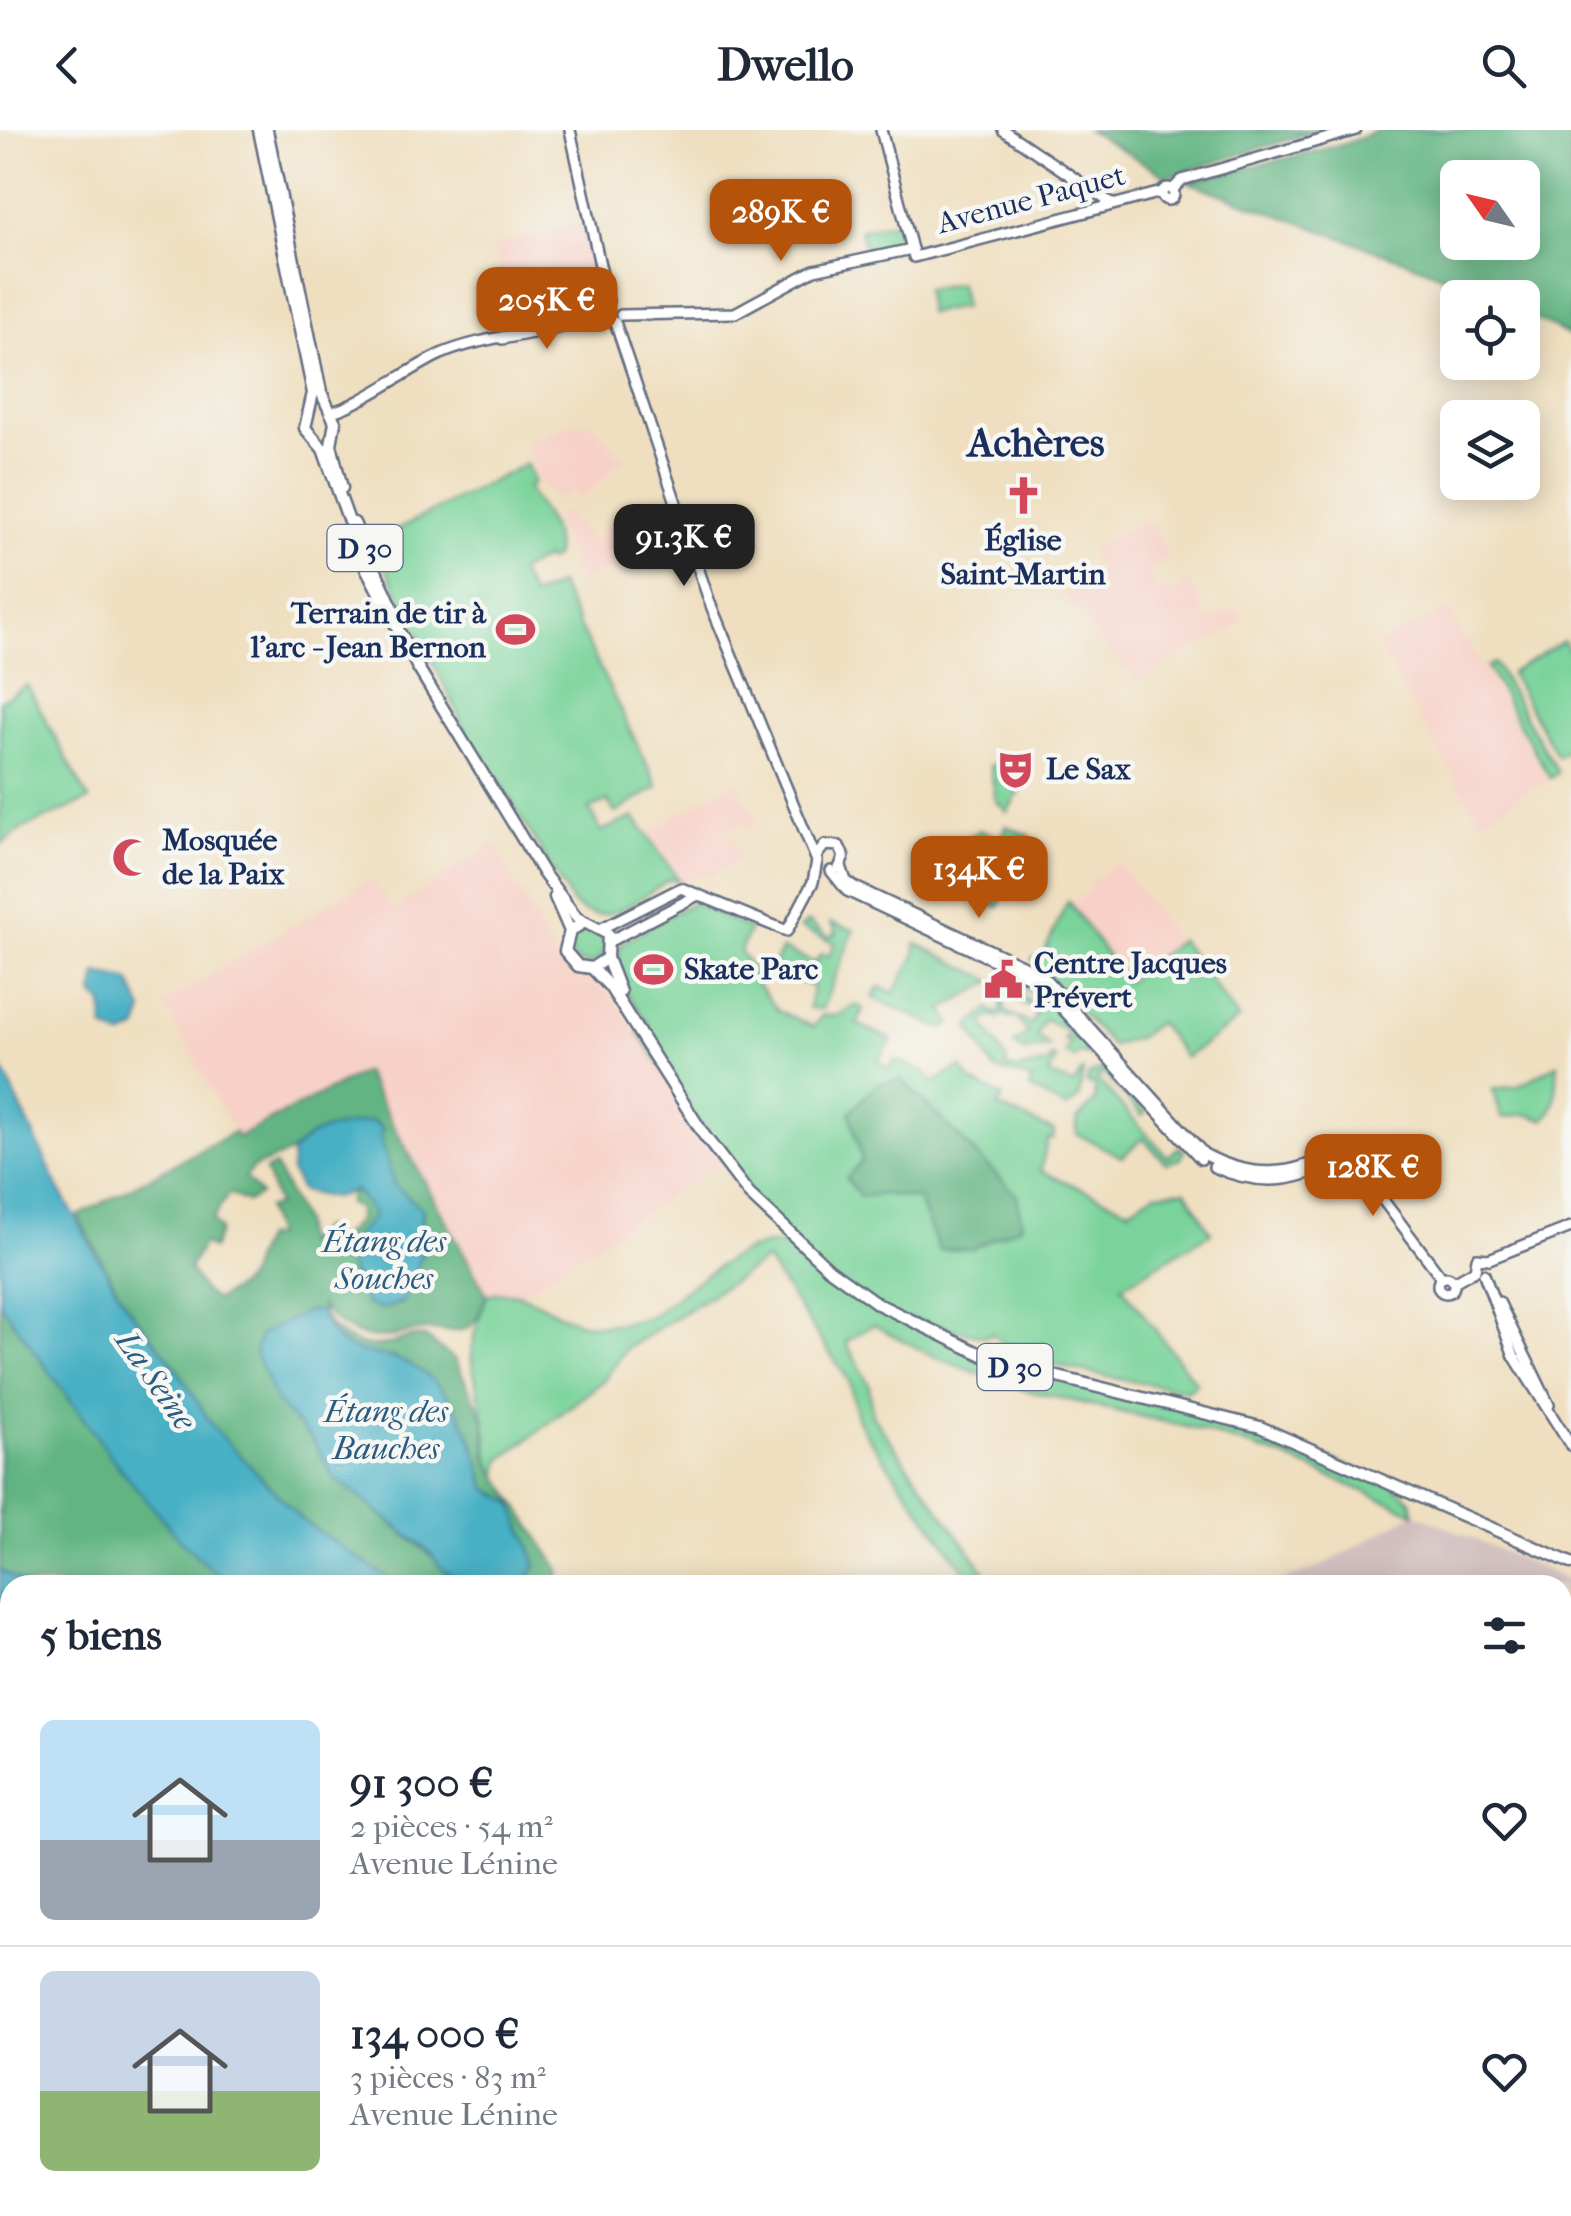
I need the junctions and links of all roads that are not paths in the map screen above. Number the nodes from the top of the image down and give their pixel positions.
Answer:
1 (259, 130) edge
2 (266, 130) edge
3 (570, 130) edge
4 (881, 130) edge
5 (1004, 130) edge
6 (1356, 130) edge
7 (1111, 203) junction
8 (913, 253) junction
9 (604, 310) junction
10 (618, 315) junction
11 (380, 386) junction
12 (311, 411) junction
13 (329, 412) junction
14 (332, 432) junction
15 (315, 438) junction
16 (428, 680) junction
17 (809, 834) junction
18 (828, 844) junction
19 (817, 858) junction
20 (834, 869) junction
21 (544, 874) junction
22 (813, 882) junction
23 (699, 896) junction
24 (583, 923) junction
25 (602, 928) junction
26 (570, 931) junction
27 (610, 942) junction
28 (607, 958) junction
29 (592, 968) junction
30 (704, 1135) junction
31 (1571, 1226) edge
32 (1489, 1259) junction
33 (1482, 1272) junction
34 (1551, 1412) junction
35 (1571, 1436) edge
36 (1571, 1446) edge
37 (1571, 1561) edge

1 - 12 main road
2 - 13 main road
3 - 9 street
4 - 8 street
5 - 7 street
6 - 7 street, Avenue Paquet
7 - 8 street, Avenue Paquet
8 - 10 street, Avenue Paquet
9 - 10 street
9 - 10 street
9 - 11 street
10 - 17 street
11 - 13 street
11 - 14 street
12 - 13 main road
12 - 15 main road
13 - 14 main road
14 - 15 main road
14 - 16 main road, D 30
15 - 16 main road, D 30
16 - 21 main road, D 30
17 - 18 street
17 - 19 street
18 - 19 street
18 - 20 street
19 - 20 street
19 - 22 street
20 - 22 street
20 - 33 street
21 - 24 main road, D 30
21 - 26 main road, D 30
22 - 23 street
23 - 25 street
23 - 27 street
24 - 25 main road
24 - 26 main road
25 - 27 main road
26 - 29 main road
27 - 28 main road
28 - 29 main road
28 - 30 main road, D 30
29 - 30 main road, D 30
30 - 37 main road, D 30
31 - 32 street
32 - 33 street
32 - 33 street
33 - 34 street
34 - 35 street
34 - 36 street

